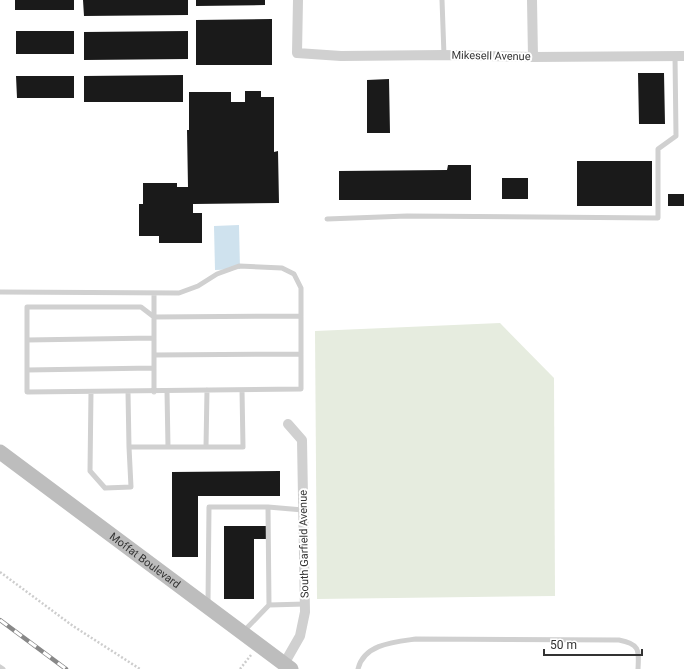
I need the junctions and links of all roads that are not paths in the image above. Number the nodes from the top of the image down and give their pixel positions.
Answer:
1 (298, 0) edge
2 (442, 0) edge
3 (532, 0) edge
4 (444, 55) junction
5 (679, 56) edge
6 (533, 57) junction
7 (327, 219) dead end
8 (0, 292) edge
9 (154, 293) junction
10 (301, 316) junction
11 (154, 317) junction
12 (154, 338) junction
13 (27, 340) junction
14 (301, 354) junction
15 (154, 356) junction
16 (154, 368) junction
17 (27, 370) junction
18 (207, 390) junction
19 (242, 390) junction
20 (168, 391) junction
21 (91, 392) junction
22 (128, 392) junction
23 (154, 392) junction
24 (288, 424) dead end
25 (129, 447) junction
26 (168, 447) junction
27 (206, 447) junction
28 (0, 452) edge
29 (268, 507) junction
30 (303, 510) junction
31 (305, 604) junction
32 (270, 605) junction
33 (208, 606) junction
34 (242, 632) junction
35 (287, 666) edge
36 (0, 667) edge
37 (3, 669) edge
38 (358, 669) edge
39 (638, 669) edge

1 - 4 street, Mikesell Avenue
2 - 4 lane
3 - 6 street
4 - 6 street, Mikesell Avenue
5 - 6 street, Mikesell Avenue
5 - 7 lane
8 - 9 lane
9 - 10 lane
9 - 11 lane
10 - 11 lane
10 - 14 lane
11 - 12 lane
11 - 13 lane
12 - 13 lane
12 - 15 lane
13 - 17 lane
14 - 15 lane
14 - 19 lane
15 - 16 lane
16 - 17 lane
16 - 23 lane
17 - 21 lane
18 - 19 lane
18 - 20 lane
18 - 27 lane
19 - 27 lane
20 - 23 lane
20 - 26 lane
21 - 22 lane
21 - 25 lane
22 - 23 lane
22 - 25 lane
24 - 30 street, South Garfield Avenue
25 - 26 lane
26 - 27 lane
28 - 33 main road, Moffat Boulevard
29 - 30 lane
29 - 32 lane
29 - 33 lane
30 - 31 street, South Garfield Avenue
31 - 32 lane
31 - 35 street, South Garfield Avenue
32 - 34 lane
33 - 34 main road, Moffat Boulevard
34 - 35 main road, Moffat Boulevard
36 - 37 lane
38 - 39 lane

